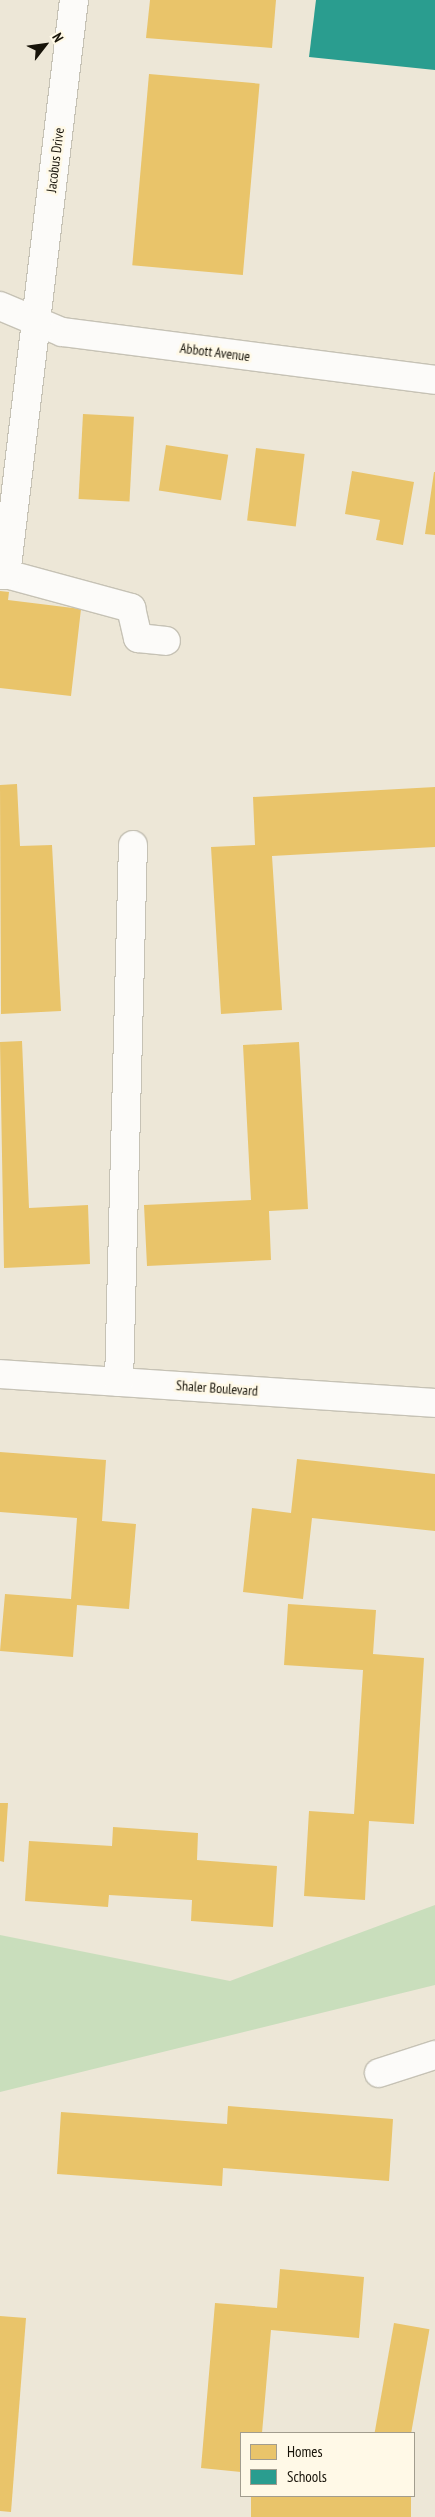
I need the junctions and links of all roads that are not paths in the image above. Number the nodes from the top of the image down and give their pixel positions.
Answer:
1 (74, 0) edge
2 (0, 306) edge
3 (36, 320) junction
4 (435, 380) edge
5 (3, 574) edge
6 (166, 641) dead end
7 (133, 845) dead end
8 (0, 1374) edge
9 (119, 1382) junction
10 (435, 1403) edge
11 (435, 2055) edge
12 (379, 2073) dead end

1 - 3 street, Jacobus Drive
2 - 3 street, Abbott Avenue
3 - 4 street, Abbott Avenue
3 - 5 street, Jacobus Drive
5 - 6 street
7 - 9 street
8 - 9 street, Shaler Boulevard
9 - 10 street, Shaler Boulevard
11 - 12 street

